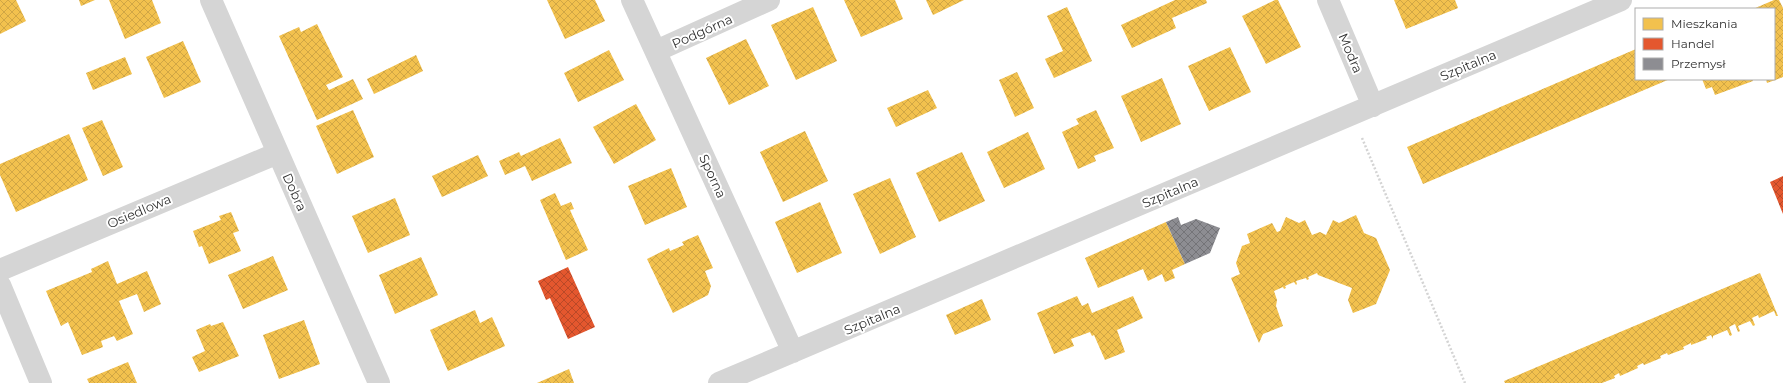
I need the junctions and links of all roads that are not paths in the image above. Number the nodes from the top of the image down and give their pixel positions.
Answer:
1 (211, 0) edge
2 (632, 0) edge
3 (769, 0) edge
4 (1328, 0) edge
5 (1621, 0) edge
6 (656, 51) junction
7 (1373, 106) junction
8 (278, 153) junction
9 (0, 270) edge
10 (0, 285) edge
11 (793, 352) junction
12 (42, 383) edge
13 (380, 383) edge
14 (719, 383) edge

1 - 8 street, Dobra
2 - 6 street, Sporna
3 - 6 street, Podgórna
4 - 7 street, Modra
5 - 7 street, Szpitalna
6 - 11 street, Sporna
7 - 11 street, Szpitalna
8 - 9 street, Osiedlowa
8 - 13 street, Dobra
10 - 12 street
11 - 14 street, Szpitalna

